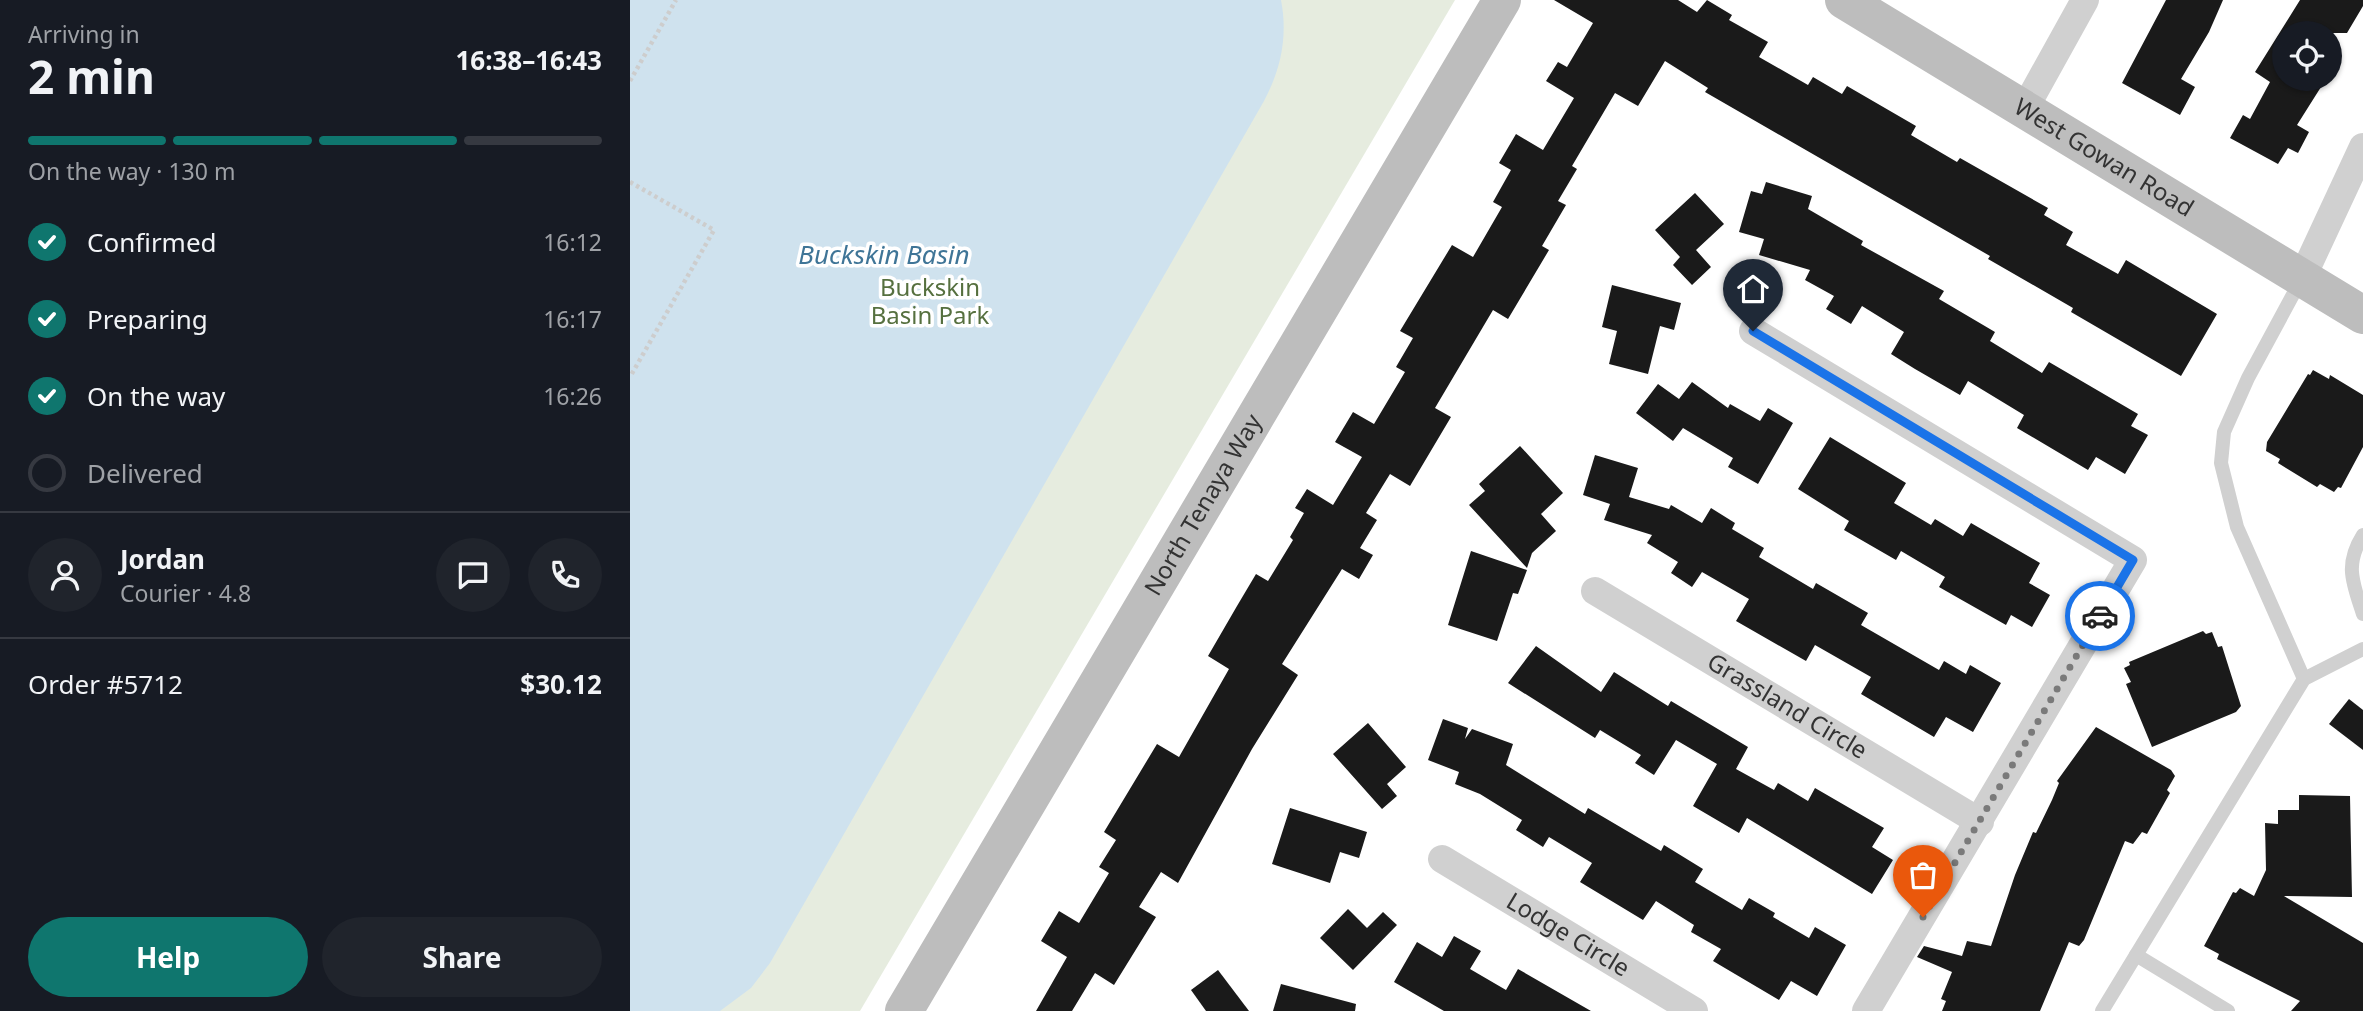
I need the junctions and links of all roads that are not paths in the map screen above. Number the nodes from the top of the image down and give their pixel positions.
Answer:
1 (1502, 0) edge
2 (1844, 0) edge
3 (2085, 0) edge
4 (2024, 110) junction
5 (2363, 147) edge
6 (2302, 278) junction
7 (2363, 315) edge
8 (1753, 331) dead end
9 (2363, 535) edge
10 (1595, 592) dead end
11 (2363, 614) edge
12 (2363, 649) edge
13 (2304, 679) junction
14 (1980, 822) junction
15 (1442, 859) dead end
16 (2136, 955) junction
17 (904, 1011) edge
18 (1694, 1011) edge
19 (1866, 1011) edge
20 (2102, 1011) edge
21 (2228, 1011) edge

1 - 17 main road, North Tenaya Way
2 - 4 main road, West Gowan Road
3 - 4 street
4 - 6 main road, West Gowan Road
5 - 6 street
6 - 7 main road, West Gowan Road
6 - 13 lane
8 - 14 street
9 - 11 lane
10 - 14 street, Grassland Circle
12 - 13 lane
13 - 16 lane
14 - 19 street
15 - 18 street, Lodge Circle
16 - 20 lane
16 - 21 lane

